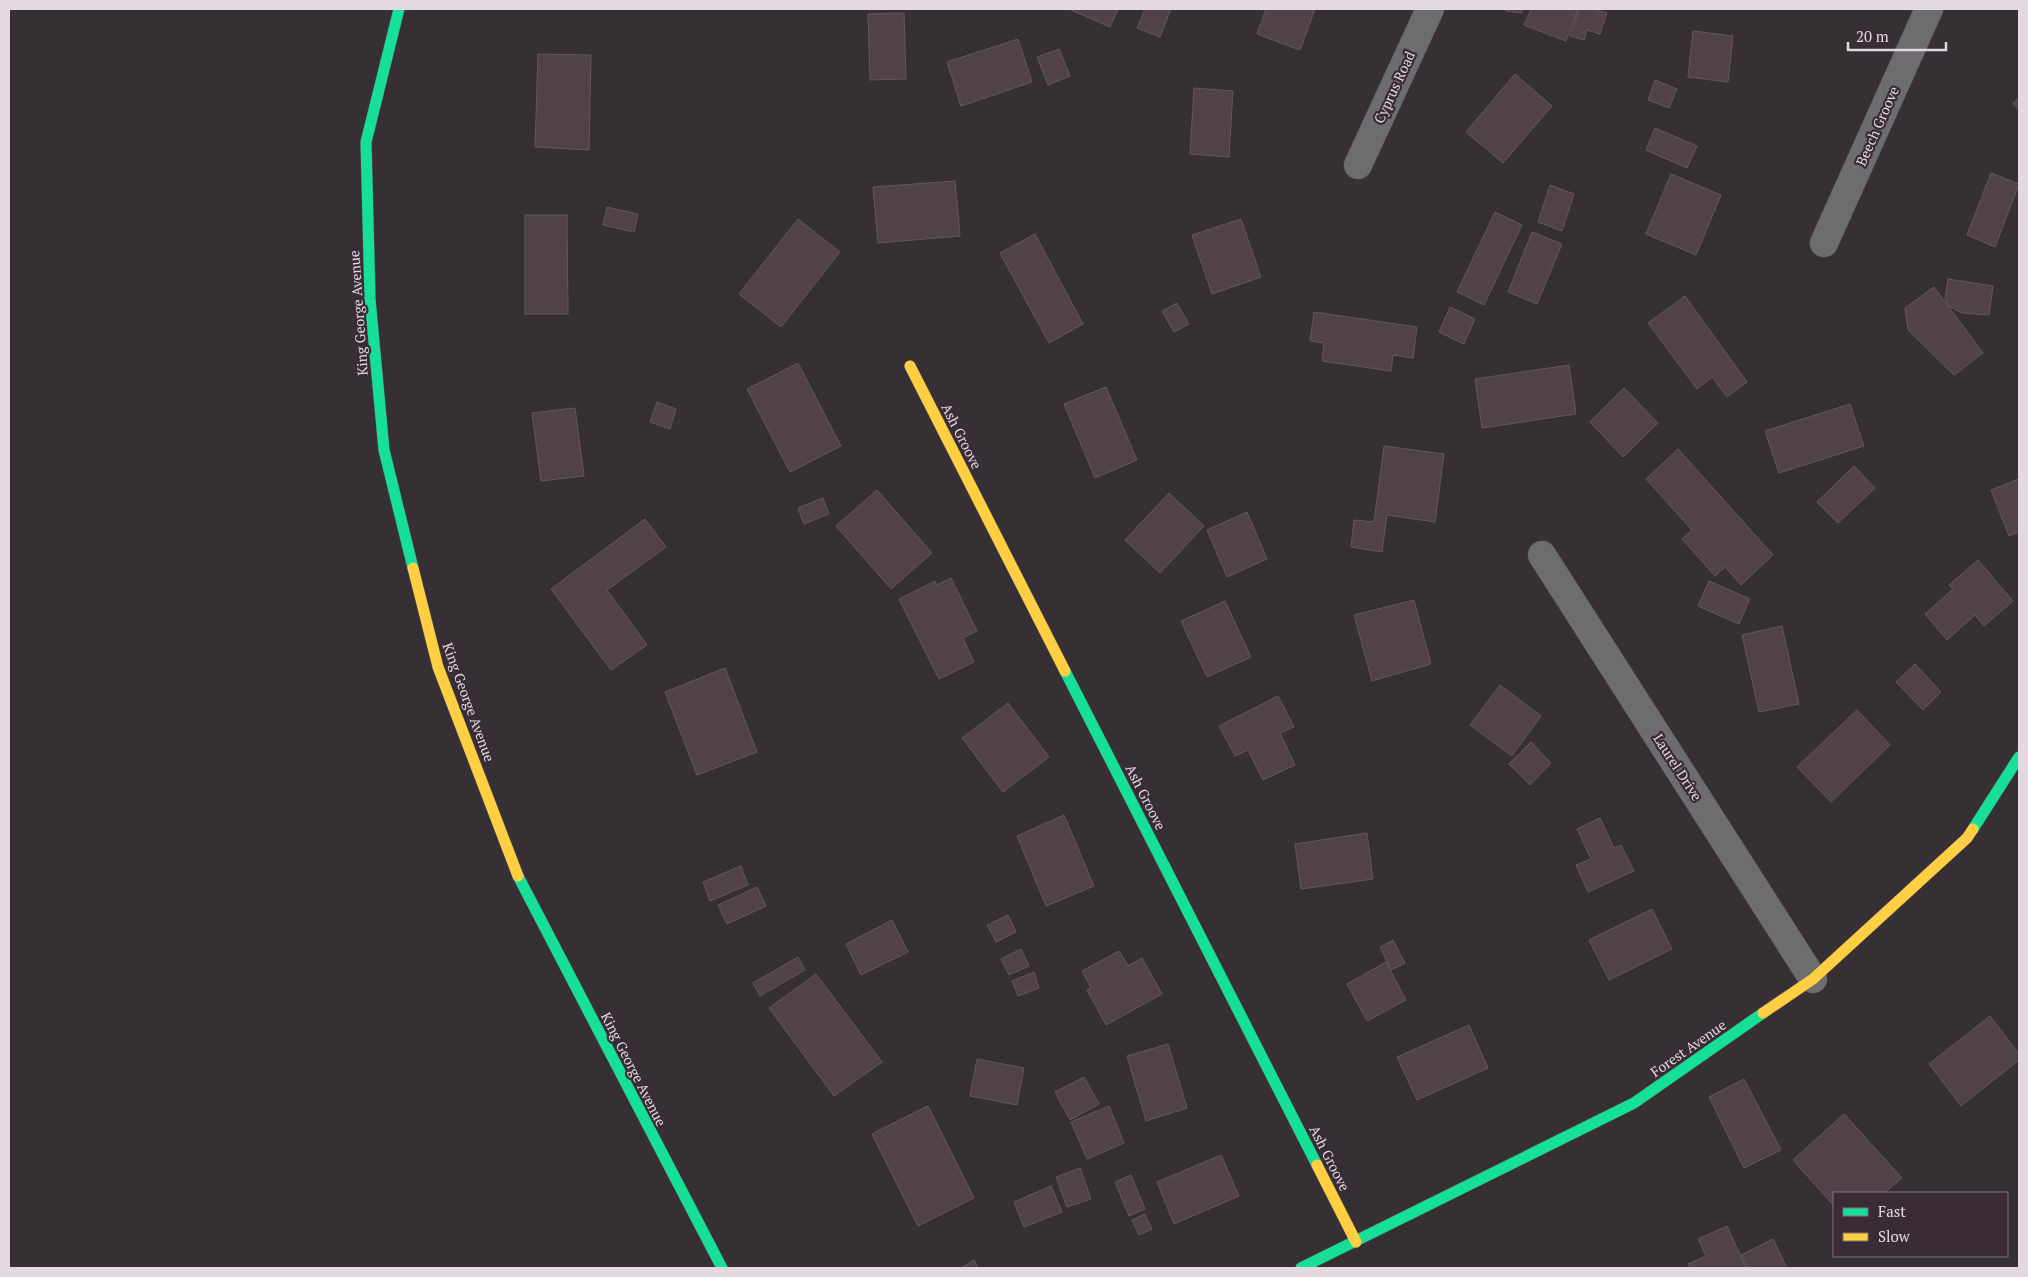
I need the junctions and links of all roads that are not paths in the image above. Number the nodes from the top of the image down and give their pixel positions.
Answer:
1 (399, 9) edge
2 (1430, 9) edge
3 (1929, 9) edge
4 (1358, 165) dead end
5 (1824, 242) dead end
6 (910, 366) dead end
7 (1542, 555) dead end
8 (2019, 757) edge
9 (1813, 979) junction
10 (1356, 1242) junction
11 (722, 1268) edge
12 (1302, 1268) edge

1 - 11 street, King George Avenue
2 - 4 street, Cyprus Road
3 - 5 street, Beech Groove
6 - 10 street, Ash Groove
7 - 9 street, Laurel Drive
8 - 9 street, Forest Avenue
9 - 10 street, Forest Avenue
10 - 12 street, Forest Avenue

